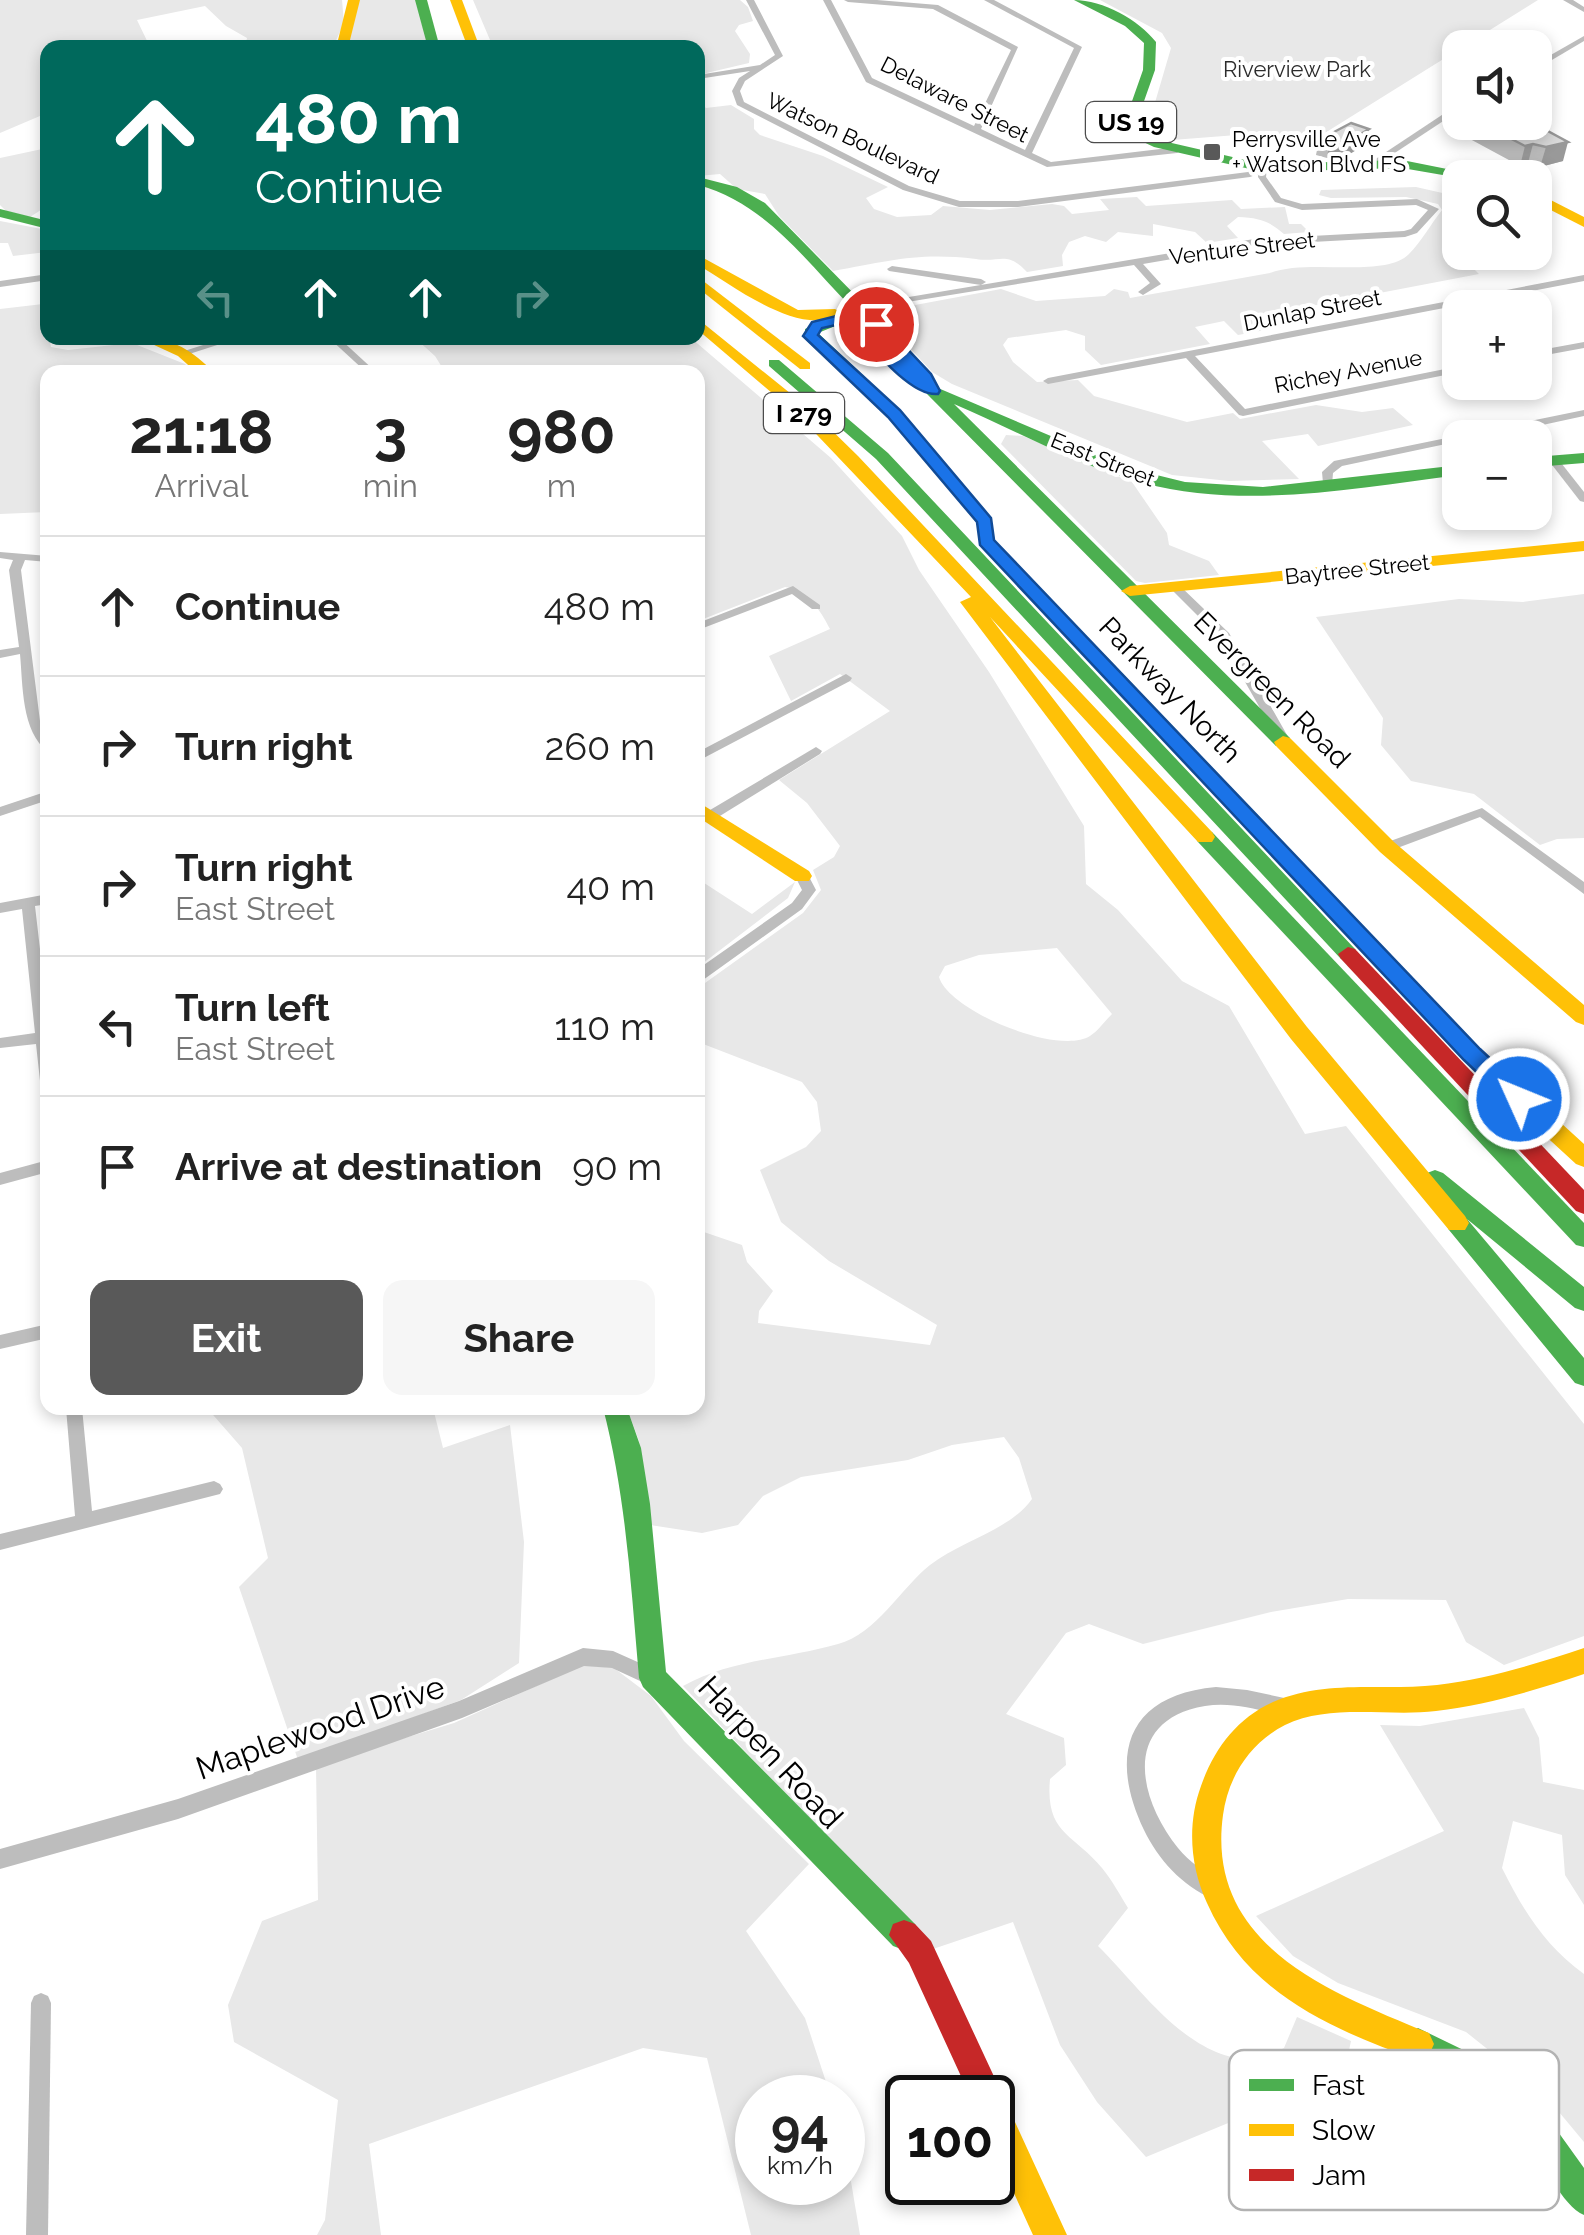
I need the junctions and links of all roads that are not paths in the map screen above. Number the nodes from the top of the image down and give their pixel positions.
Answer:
1 (354, 0) edge
2 (421, 0) edge
3 (439, 0) edge
4 (456, 0) edge
5 (750, 0) edge
6 (827, 0) edge
7 (848, 0) edge
8 (988, 0) edge
9 (1080, 0) edge
10 (1568, 0) edge
11 (1577, 0) edge
12 (1584, 7) edge
13 (1584, 34) edge
14 (345, 40) edge
15 (432, 40) edge
16 (452, 40) edge
17 (471, 40) edge
18 (1552, 51) edge
19 (1552, 56) edge
20 (768, 66) junction
21 (705, 77) edge
22 (1442, 117) edge
23 (1442, 124) edge
24 (976, 130) junction
25 (1417, 137) junction
26 (1177, 150) junction
27 (1027, 154) junction
28 (1372, 164) junction
29 (1263, 168) junction
30 (1442, 169) edge
31 (705, 187) edge
32 (1552, 205) edge
33 (0, 213) edge
34 (40, 222) edge
35 (1584, 223) edge
36 (1135, 262) junction
37 (705, 263) edge
38 (892, 268) dead end
39 (40, 278) edge
40 (1584, 278) edge
41 (0, 284) edge
42 (989, 284) junction
43 (705, 287) edge
44 (1143, 292) dead end
45 (705, 306) edge
46 (853, 312) junction
47 (705, 329) edge
48 (1584, 344) edge
49 (163, 345) edge
50 (210, 345) edge
51 (342, 345) edge
52 (1552, 351) edge
53 (183, 353) junction
54 (1188, 354) junction
55 (197, 365) edge
56 (363, 365) edge
57 (1442, 373) edge
58 (1048, 380) dead end
59 (932, 391) junction
60 (1584, 413) edge
61 (1550, 420) edge
62 (1026, 427) junction
63 (1442, 442) edge
64 (985, 446) junction
65 (1584, 458) edge
66 (1552, 461) edge
67 (1552, 469) edge
68 (1442, 472) edge
69 (1328, 483) junction
70 (1584, 499) edge
71 (902, 512) junction
72 (986, 541) junction
73 (1584, 546) edge
74 (0, 555) edge
75 (21, 556) junction
76 (40, 558) edge
77 (1174, 587) junction
78 (1130, 592) junction
79 (816, 607) dead end
80 (705, 624) edge
81 (24, 650) junction
82 (0, 654) edge
83 (846, 678) dead end
84 (40, 734) edge
85 (1289, 750) junction
86 (816, 751) dead end
87 (705, 753) edge
88 (40, 799) edge
89 (705, 811) edge
90 (0, 812) edge
91 (705, 813) edge
92 (1387, 846) junction
93 (802, 876) joint
94 (1584, 888) edge
95 (40, 901) edge
96 (28, 903) junction
97 (0, 908) edge
98 (705, 971) edge
99 (40, 997) edge
100 (1584, 1017) edge
101 (1425, 1034) junction
102 (40, 1037) edge
103 (0, 1043) edge
104 (1472, 1054) junction
105 (1358, 1105) junction
106 (1584, 1140) edge
107 (1584, 1158) edge
108 (40, 1168) edge
109 (0, 1179) edge
110 (1584, 1180) edge
111 (1584, 1205) edge
112 (1584, 1238) edge
113 (1584, 1301) edge
114 (40, 1334) edge
115 (0, 1342) edge
116 (1584, 1376) edge
117 (75, 1415) edge
118 (617, 1415) edge
119 (214, 1489) dead end
120 (84, 1521) junction
121 (0, 1542) edge
122 (1584, 1661) edge
123 (653, 1678) junction
124 (1292, 1708) junction
125 (0, 1859) edge
126 (1216, 1891) junction
127 (41, 2003) dead end
128 (1434, 2050) edge
129 (977, 2075) edge
130 (1015, 2157) edge
131 (1559, 2161) edge
132 (1584, 2199) edge
133 (36, 2235) edge
134 (1050, 2235) edge

1 - 14 main road
2 - 15 main road
3 - 16 main road
4 - 17 main road
5 - 20 street, Watson Boulevard
6 - 24 street, Delaware Street
7 - 24 street
8 - 27 street
9 - 26 main road, US 19
10 - 12 street
11 - 12 street
13 - 18 street
13 - 19 street
20 - 21 street
20 - 29 street, Watson Boulevard
22 - 25 street
23 - 25 street
24 - 27 street, Delaware Street
25 - 28 street
26 - 27 street, Delaware Street
26 - 29 main road, US 19
28 - 29 main road, US 19
28 - 30 main road, US 19
29 - 36 street, Venture Street
31 - 46 main road, East Street
32 - 35 main road
33 - 34 main road
36 - 42 street, Venture Street
36 - 44 street
37 - 46 main road
38 - 42 street
39 - 41 street
40 - 54 street, Dunlap Street
42 - 46 street, Venture Street
43 - 72 main road, Parkway North / I 279
45 - 101 main road
46 - 59 main road, East Street
46 - 72 main road
47 - 71 main road, I 279
48 - 52 street
49 - 53 main road
50 - 53 street
51 - 56 street
53 - 55 main road
54 - 57 street, Richey Avenue
54 - 58 street, Dunlap Street
59 - 62 main road, East Street
59 - 64 main road, Evergreen Road
60 - 61 street
62 - 64 main road
62 - 69 main road, East Street
63 - 69 street
64 - 78 main road, Evergreen Road
65 - 66 main road
67 - 70 street
68 - 69 main road, East Street
71 - 105 main road
71 - 112 main road, I 279
72 - 104 main road, Parkway North / I 279
73 - 77 main road, Baytree Street
74 - 75 street
75 - 76 street
75 - 81 street
77 - 78 main road, Baytree Street
77 - 85 street
78 - 85 main road, Evergreen Road
79 - 80 street
81 - 82 street
81 - 84 street
83 - 87 street
85 - 92 main road, Evergreen Road
86 - 89 street
88 - 90 street
91 - 93 main road
92 - 94 street
92 - 100 main road, Evergreen Road
93 - 98 street
95 - 96 street
96 - 97 street
96 - 99 street
101 - 110 main road
101 - 111 main road
102 - 103 street
104 - 106 main road
104 - 107 main road, Parkway North / I 279
105 - 113 main road
105 - 116 main road
108 - 109 street
114 - 115 street
117 - 120 street
118 - 123 main road, Harpen Road
119 - 120 street
120 - 121 street
122 - 124 main road
123 - 125 street, Maplewood Drive
123 - 129 main road, Harpen Road
124 - 126 main road
124 - 126 street
126 - 128 main road
127 - 133 street
130 - 134 main road
131 - 132 main road

